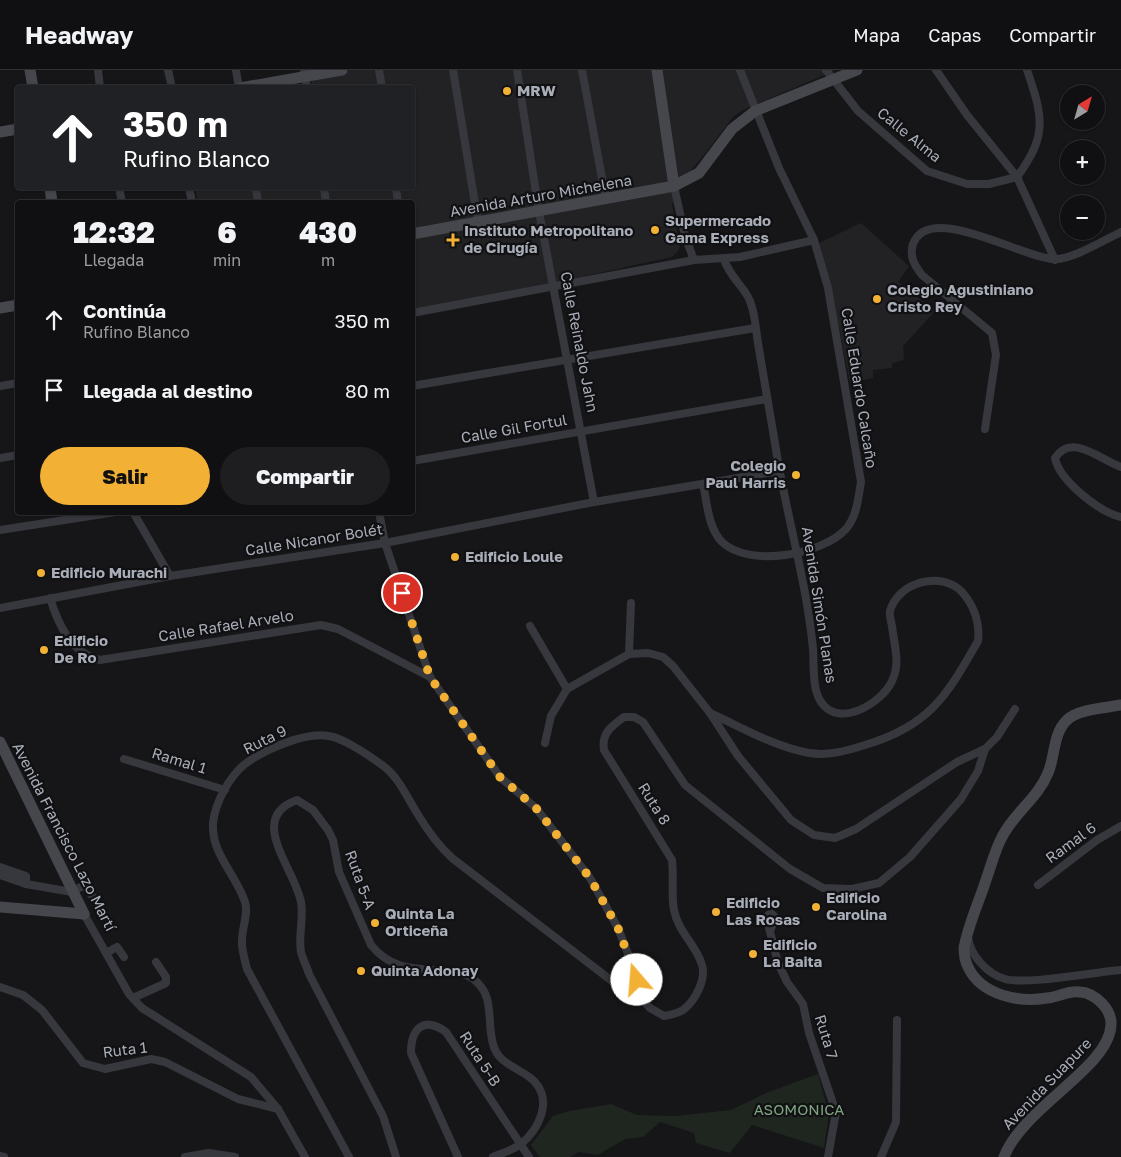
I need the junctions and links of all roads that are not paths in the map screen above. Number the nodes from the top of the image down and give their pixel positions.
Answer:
1 (30, 70) edge
2 (98, 70) edge
3 (168, 70) edge
4 (236, 70) edge
5 (342, 70) edge
6 (379, 70) edge
7 (453, 70) edge
8 (517, 70) edge
9 (582, 70) edge
10 (657, 70) edge
11 (740, 70) edge
12 (826, 70) edge
13 (857, 70) edge
14 (936, 70) edge
15 (1027, 70) edge
16 (305, 78) edge
17 (832, 80) junction
18 (32, 85) edge
19 (100, 85) edge
20 (171, 85) edge
21 (239, 85) edge
22 (260, 85) edge
23 (382, 85) edge
24 (755, 112) junction
25 (15, 130) edge
26 (0, 132) edge
27 (1017, 177) junction
28 (674, 186) junction
29 (606, 200) junction
30 (539, 212) junction
31 (478, 222) junction
32 (1121, 232) edge
33 (415, 233) edge
34 (814, 240) junction
35 (724, 258) junction
36 (694, 260) junction
37 (1055, 260) junction
38 (555, 286) junction
39 (15, 305) edge
40 (0, 307) edge
41 (415, 312) edge
42 (755, 328) junction
43 (568, 359) junction
44 (15, 384) edge
45 (415, 385) edge
46 (0, 386) edge
47 (768, 399) junction
48 (984, 429) dead end
49 (582, 430) junction
50 (15, 456) edge
51 (0, 458) edge
52 (415, 460) edge
53 (1121, 467) edge
54 (780, 471) junction
55 (703, 484) junction
56 (594, 502) junction
57 (97, 515) edge
58 (135, 515) edge
59 (380, 515) edge
60 (1121, 517) edge
61 (0, 530) edge
62 (385, 543) junction
63 (798, 552) junction
64 (170, 576) junction
65 (50, 598) junction
66 (631, 603) dead end
67 (0, 608) edge
68 (530, 626) dead end
69 (629, 654) junction
70 (430, 677) junction
71 (567, 689) junction
72 (1121, 705) edge
73 (1015, 709) dead end
74 (710, 713) junction
75 (0, 742) edge
76 (546, 743) dead end
77 (985, 749) junction
78 (124, 759) dead end
79 (225, 790) junction
80 (1121, 826) edge
81 (0, 867) edge
82 (0, 875) edge
83 (26, 884) junction
84 (1038, 885) dead end
85 (72, 892) junction
86 (96, 901) dead end
87 (0, 907) edge
88 (84, 914) junction
89 (771, 929) dead end
90 (968, 932) junction
91 (106, 953) junction
92 (124, 957) dead end
93 (156, 962) dead end
94 (1121, 970) edge
95 (0, 987) edge
96 (633, 989) junction
97 (133, 998) junction
98 (897, 1020) dead end
99 (278, 1109) junction
100 (520, 1144) junction
101 (0, 1156) edge
102 (4, 1157) edge
103 (185, 1157) edge
104 (235, 1157) edge
105 (305, 1157) edge
106 (349, 1157) edge
107 (396, 1157) edge
108 (458, 1157) edge
109 (493, 1157) edge
110 (529, 1157) edge
111 (828, 1157) edge
112 (881, 1157) edge
113 (1004, 1157) edge

1 - 18 street
2 - 19 street
3 - 20 street
4 - 21 street
5 - 16 street
6 - 23 street
7 - 31 street
8 - 30 street, Calle Reinaldo Jahn
9 - 29 street
10 - 28 street
11 - 24 street, Calle Eduardo Calcaño
12 - 17 street, Calle Alma
13 - 17 street, Avenida Arturo Michelena
14 - 27 street
15 - 27 street
16 - 22 street
17 - 24 street, Avenida Arturo Michelena
17 - 27 street, Calle Alma
24 - 28 street, Avenida Arturo Michelena
24 - 34 street, Calle Eduardo Calcaño
25 - 26 street
27 - 37 street
28 - 29 street, Avenida Arturo Michelena
28 - 36 street
29 - 30 street, Avenida Arturo Michelena
30 - 31 street, Avenida Arturo Michelena
30 - 38 street, Calle Reinaldo Jahn
31 - 33 street, Avenida Arturo Michelena
32 - 37 street
34 - 35 street
34 - 63 street, Calle Eduardo Calcaño
35 - 36 street
35 - 42 street, Avenida Simón Planas
36 - 38 street
37 - 48 street
38 - 41 street
38 - 43 street, Calle Reinaldo Jahn
39 - 40 street
42 - 43 street
42 - 47 street, Avenida Simón Planas
43 - 45 street
43 - 49 street, Calle Reinaldo Jahn
44 - 46 street
47 - 49 street, Calle Gil Fortul
47 - 54 street, Avenida Simón Planas
49 - 52 street, Calle Gil Fortul
49 - 56 street, Calle Reinaldo Jahn
50 - 51 street
53 - 60 street
54 - 55 street, Calle Nicanor Bolét
54 - 63 street, Avenida Simón Planas
55 - 56 street, Calle Nicanor Bolét
55 - 63 street, Calle Eduardo Calcaño
56 - 62 street, Calle Nicanor Bolét
57 - 61 street
58 - 64 street
59 - 62 street
62 - 64 street, Calle Nicanor Bolét
62 - 70 street
63 - 74 street, Avenida Simón Planas
64 - 65 street, Calle Nicanor Bolét
65 - 67 street, Calle Nicanor Bolét
65 - 70 street, Calle Rafael Arvelo
66 - 69 street
68 - 71 street
69 - 71 street
69 - 74 street
70 - 96 street
71 - 76 street
72 - 90 street, Avenida Suapure
73 - 77 street, Ruta 8
74 - 77 street
75 - 85 street, Avenida Francisco Lazo Martí
77 - 96 street, Ruta 8
78 - 79 street, Ramal 1
79 - 96 street, Ruta 9
79 - 106 street, Ruta 9
80 - 84 street, Ramal 6
81 - 83 street
82 - 83 street
83 - 85 street
85 - 86 street
85 - 88 street, Avenida Francisco Lazo Martí
87 - 88 street
88 - 91 street, Avenida Francisco Lazo Martí
89 - 111 street, Ruta 7
90 - 94 street
90 - 113 street, Avenida Suapure
91 - 92 street
91 - 97 street, Avenida Francisco Lazo Martí
93 - 97 street
95 - 99 street, Ruta 1
97 - 99 street, Avenida Francisco Lazo Martí
98 - 112 street
99 - 105 street, Avenida Francisco Lazo Martí
100 - 107 street, Ruta 5-A
100 - 108 street, Ruta 5-B
100 - 109 street, Ruta 5-A
100 - 110 street
101 - 102 street
103 - 104 street

